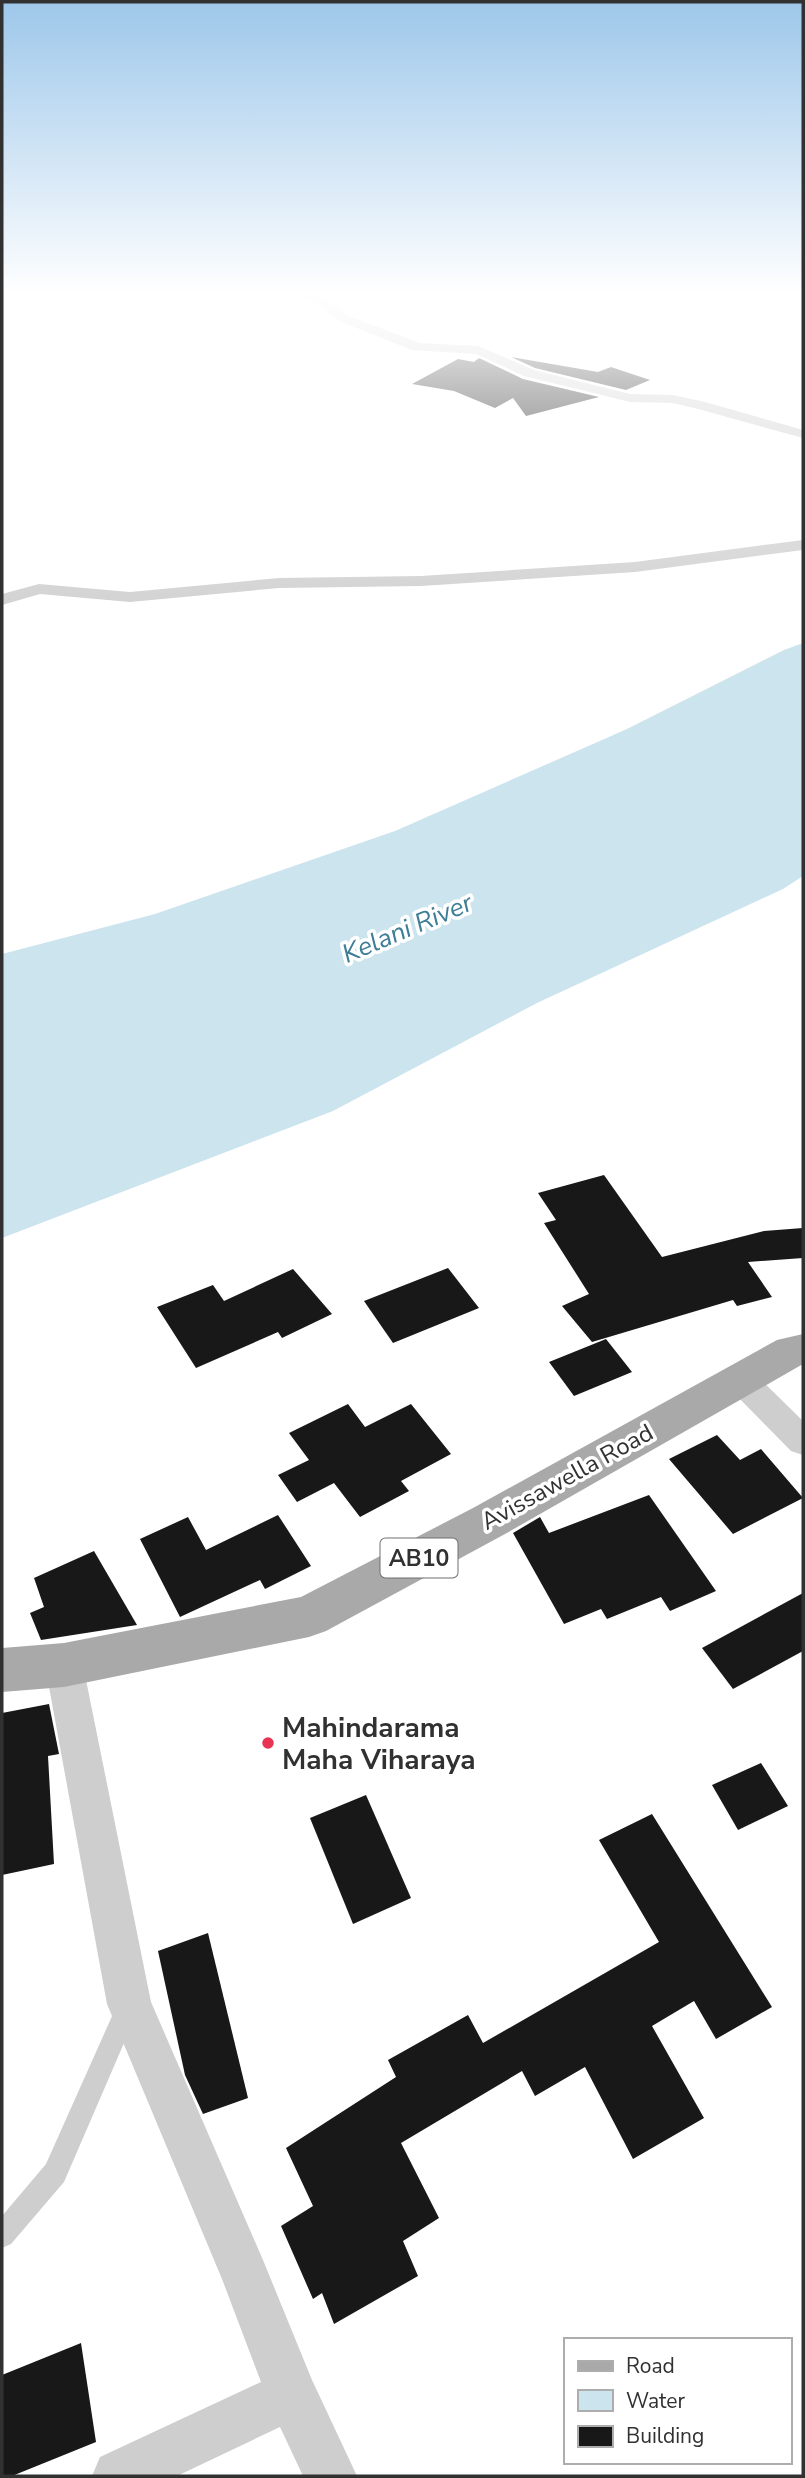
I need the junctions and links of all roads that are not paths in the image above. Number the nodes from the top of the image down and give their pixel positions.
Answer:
1 (711, 408) edge
2 (803, 434) edge
3 (803, 545) edge
4 (2, 600) edge
5 (803, 1349) edge
6 (741, 1380) junction
7 (803, 1442) edge
8 (64, 1665) junction
9 (2, 1670) edge
10 (129, 2004) junction
11 (2, 2235) edge
12 (292, 2395) junction
13 (119, 2476) edge
14 (331, 2476) edge

1 - 2 street
3 - 4 street
5 - 6 main road, Avissawella Road / AB10
6 - 7 street
6 - 8 main road, Avissawella Road / AB10
8 - 9 main road, Avissawella Road / AB10
8 - 10 street
10 - 11 lane
10 - 12 street
12 - 13 street
12 - 14 street

